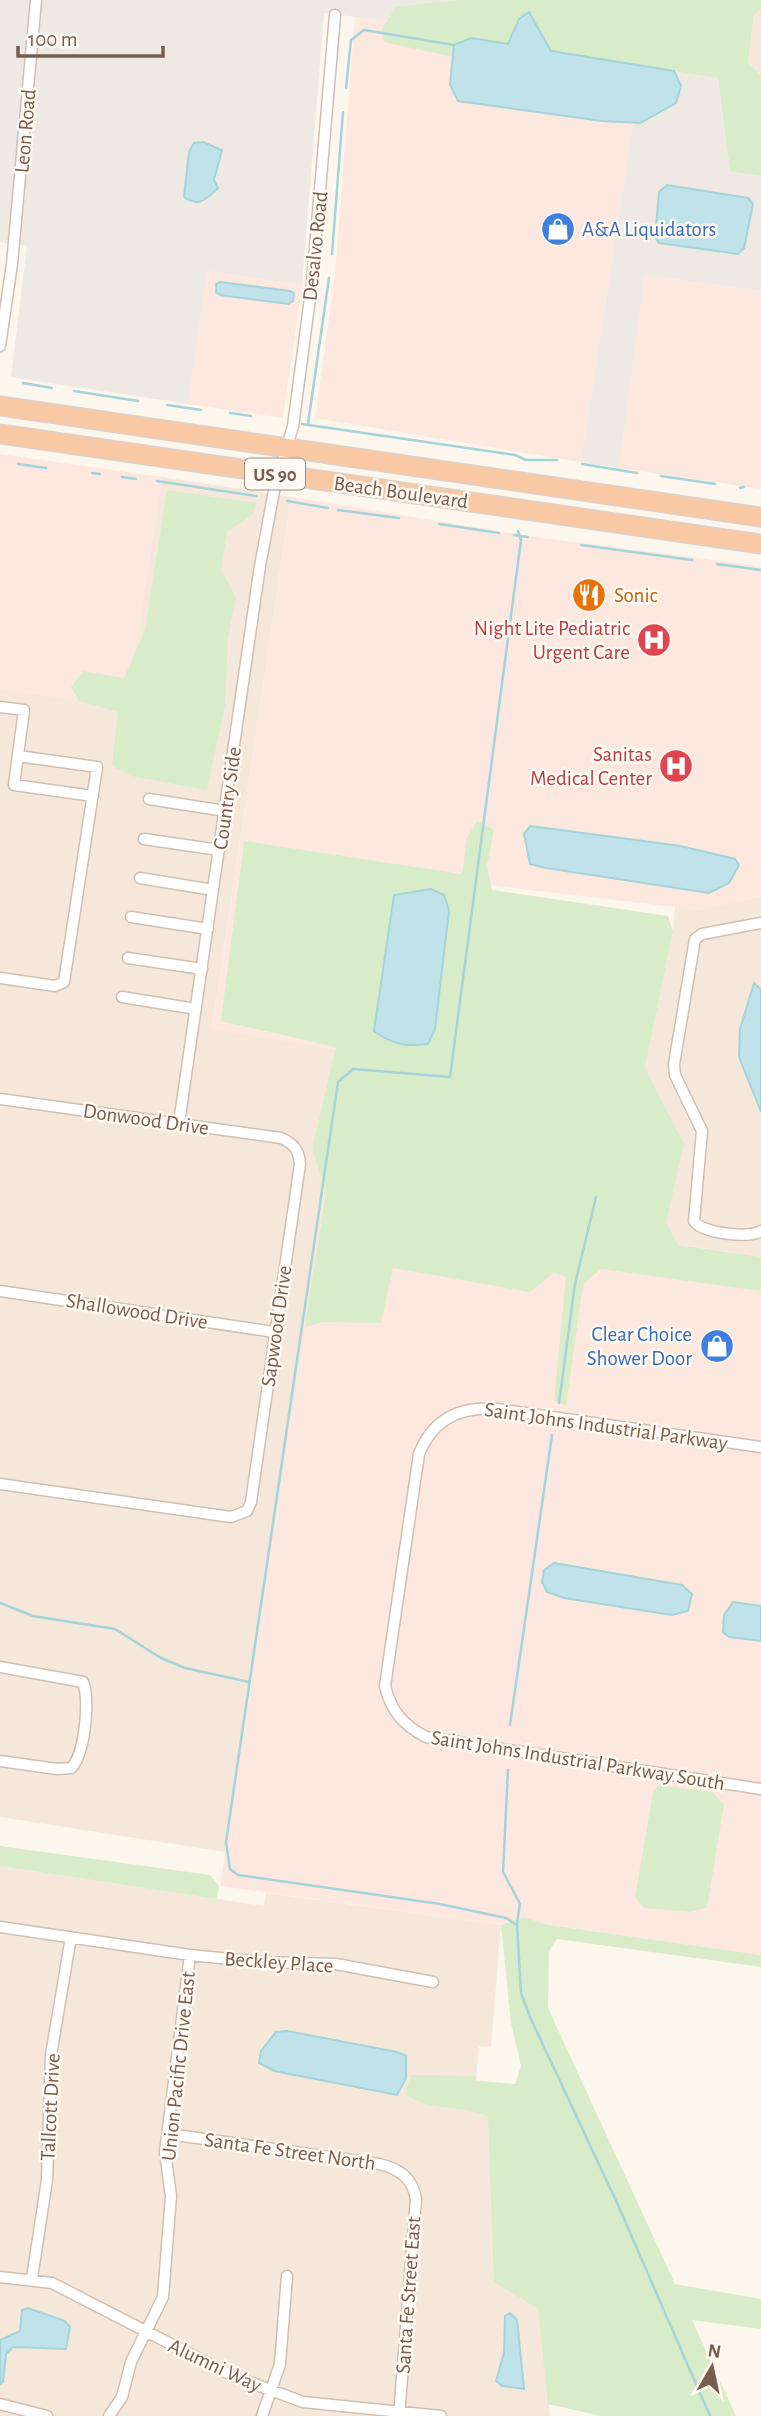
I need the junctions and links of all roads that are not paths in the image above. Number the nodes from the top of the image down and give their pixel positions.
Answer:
1 (36, 0) edge
2 (335, 15) dead end
3 (0, 346) edge
4 (0, 406) edge
5 (0, 434) edge
6 (288, 448) junction
7 (279, 475) junction
8 (716, 510) junction
9 (761, 517) edge
10 (708, 537) junction
11 (761, 544) edge
12 (0, 707) edge
13 (18, 756) junction
14 (93, 796) junction
15 (149, 799) dead end
16 (225, 811) junction
17 (144, 839) dead end
18 (219, 850) junction
19 (141, 878) dead end
20 (213, 890) junction
21 (131, 918) dead end
22 (761, 923) edge
23 (208, 929) junction
24 (128, 958) dead end
25 (202, 969) junction
26 (0, 978) edge
27 (122, 997) dead end
28 (196, 1009) junction
29 (0, 1099) edge
30 (180, 1124) junction
31 (291, 1142) joint
32 (761, 1231) edge
33 (0, 1291) edge
34 (274, 1332) junction
35 (761, 1447) edge
36 (0, 1484) edge
37 (0, 1667) edge
38 (400, 1719) joint
39 (0, 1761) edge
40 (761, 1789) edge
41 (0, 1927) edge
42 (71, 1937) junction
43 (190, 1955) junction
44 (433, 1982) dead end
45 (169, 2134) junction
46 (408, 2179) joint
47 (287, 2276) dead end
48 (0, 2277) edge
49 (32, 2278) junction
50 (146, 2332) junction
51 (269, 2391) junction
52 (0, 2403) edge
53 (399, 2414) edge
54 (47, 2416) edge
55 (109, 2416) edge
56 (262, 2416) edge
57 (441, 2416) edge

1 - 3 street, Leon Road
2 - 6 street, Desalvo Road
4 - 6 highway, US 90
5 - 7 highway, Beach Boulevard / US 90
6 - 7 street, Desalvo Road
6 - 8 highway, US 90
7 - 10 highway, Beach Boulevard / US 90
7 - 16 street, Country Side
8 - 9 highway, US 90
8 - 10 highway
10 - 11 highway, Beach Boulevard / US 90
12 - 13 street
13 - 14 street
13 - 14 street
14 - 26 street
15 - 16 street
16 - 18 street, Country Side
17 - 18 street
18 - 20 street, Country Side
19 - 20 street
20 - 23 street, Country Side
21 - 23 street
22 - 32 street
23 - 25 street, Country Side
24 - 25 street
25 - 28 street, Country Side
27 - 28 street
28 - 30 street, Country Side
29 - 30 street, Donwood Drive
30 - 31 street, Donwood Drive
31 - 34 street, Sapwood Drive
33 - 34 street, Shallowood Drive
34 - 36 street, Sapwood Drive
35 - 38 street, Saint Johns Industrial Parkway
37 - 39 street
38 - 40 street, Saint Johns Industrial Parkway South
41 - 42 street, Beckley Place
42 - 43 street, Beckley Place
42 - 49 street, Tallcott Drive
43 - 44 street, Beckley Place
43 - 45 street, Union Pacific Drive East
45 - 46 street, Santa Fe Street North
45 - 50 street, Union Pacific Drive East
46 - 53 street, Santa Fe Street East
47 - 51 street
48 - 49 street, Alumni Way
49 - 50 street, Alumni Way
50 - 51 street, Alumni Way
50 - 55 street, Union Pacific Drive East
51 - 53 street, Alumni Way
51 - 56 street
52 - 54 street
53 - 57 street, Alumni Way

